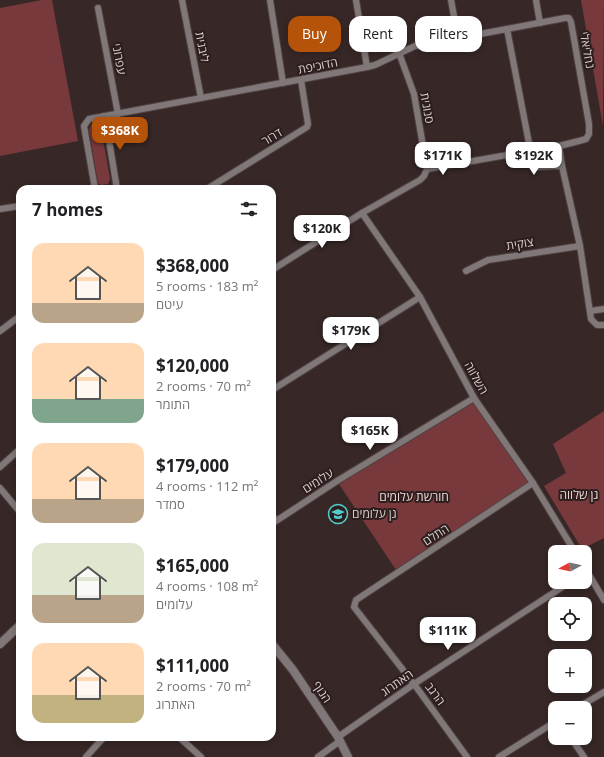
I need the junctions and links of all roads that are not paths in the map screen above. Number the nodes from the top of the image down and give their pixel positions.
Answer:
1 (182, 0) edge
2 (270, 0) edge
3 (356, 0) edge
4 (451, 0) edge
5 (536, 0) edge
6 (98, 8) dead end
7 (454, 16) edge
8 (569, 18) joint
9 (540, 23) junction
10 (507, 29) junction
11 (482, 34) edge
12 (415, 46) edge
13 (399, 53) junction
14 (367, 67) junction
15 (301, 80) junction
16 (283, 83) junction
17 (201, 98) junction
18 (118, 114) junction
19 (105, 116) junction
20 (559, 146) junction
21 (531, 150) junction
22 (562, 166) junction
23 (426, 170) junction
24 (94, 185) edge
25 (115, 185) edge
26 (213, 185) edge
27 (16, 207) edge
28 (0, 209) edge
29 (362, 213) junction
30 (580, 246) junction
31 (276, 267) edge
32 (466, 271) dead end
33 (420, 297) junction
34 (604, 309) edge
35 (590, 311) junction
36 (16, 319) edge
37 (601, 325) edge
38 (0, 331) edge
39 (276, 387) edge
40 (474, 398) junction
41 (16, 453) edge
42 (0, 467) edge
43 (533, 483) junction
44 (0, 488) edge
45 (16, 507) edge
46 (276, 521) edge
47 (571, 545) edge
48 (592, 581) edge
49 (559, 589) edge
50 (604, 600) edge
51 (354, 608) joint
52 (16, 629) edge
53 (0, 644) edge
54 (276, 649) edge
55 (414, 684) junction
56 (604, 692) edge
57 (589, 701) edge
58 (548, 726) edge
59 (339, 739) junction
60 (100, 741) edge
61 (183, 741) edge
62 (576, 745) edge
63 (86, 757) edge
64 (201, 757) edge
65 (318, 757) edge
66 (348, 757) edge
67 (467, 757) edge
68 (499, 757) edge
69 (584, 757) edge

1 - 17 street, ליבנית
2 - 16 street
3 - 14 street
4 - 7 street
5 - 9 street
6 - 18 street, עפרוני
8 - 9 street, הדוכיפת
8 - 20 street, נחליאלי
9 - 10 street, הדוכיפת
10 - 11 street, הדוכיפת
10 - 21 street
12 - 13 street, הדוכיפת
13 - 14 street, הדוכיפת
13 - 23 street, סנונית
14 - 15 street, הדוכיפת
15 - 16 street, הדוכיפת
15 - 26 street, דרור
16 - 17 street, הדוכיפת
17 - 18 street, הדוכיפת
18 - 19 street, הדוכיפת
19 - 24 street, הדוכיפת
19 - 25 street
20 - 21 street
20 - 22 street
21 - 22 street
21 - 23 street
22 - 30 street
23 - 29 street
27 - 28 street
29 - 31 street
29 - 33 street, השלווה
30 - 32 street, צוקית
30 - 35 street
33 - 39 street
33 - 40 street, השלווה
34 - 35 street
35 - 37 street
36 - 38 street
40 - 43 street, השלווה
40 - 46 street, עלומים
41 - 42 street
43 - 47 street, השלווה
43 - 51 street, התלם
44 - 45 street
48 - 50 street
49 - 55 street, האתרוג
51 - 55 street, הרגב
52 - 53 street
54 - 59 street, הנוף
55 - 59 street, האתרוג
55 - 67 street, הרגב
56 - 57 street
58 - 68 street
59 - 65 street, האתרוג
59 - 66 street, הנוף
60 - 63 street
61 - 64 street
62 - 69 street

